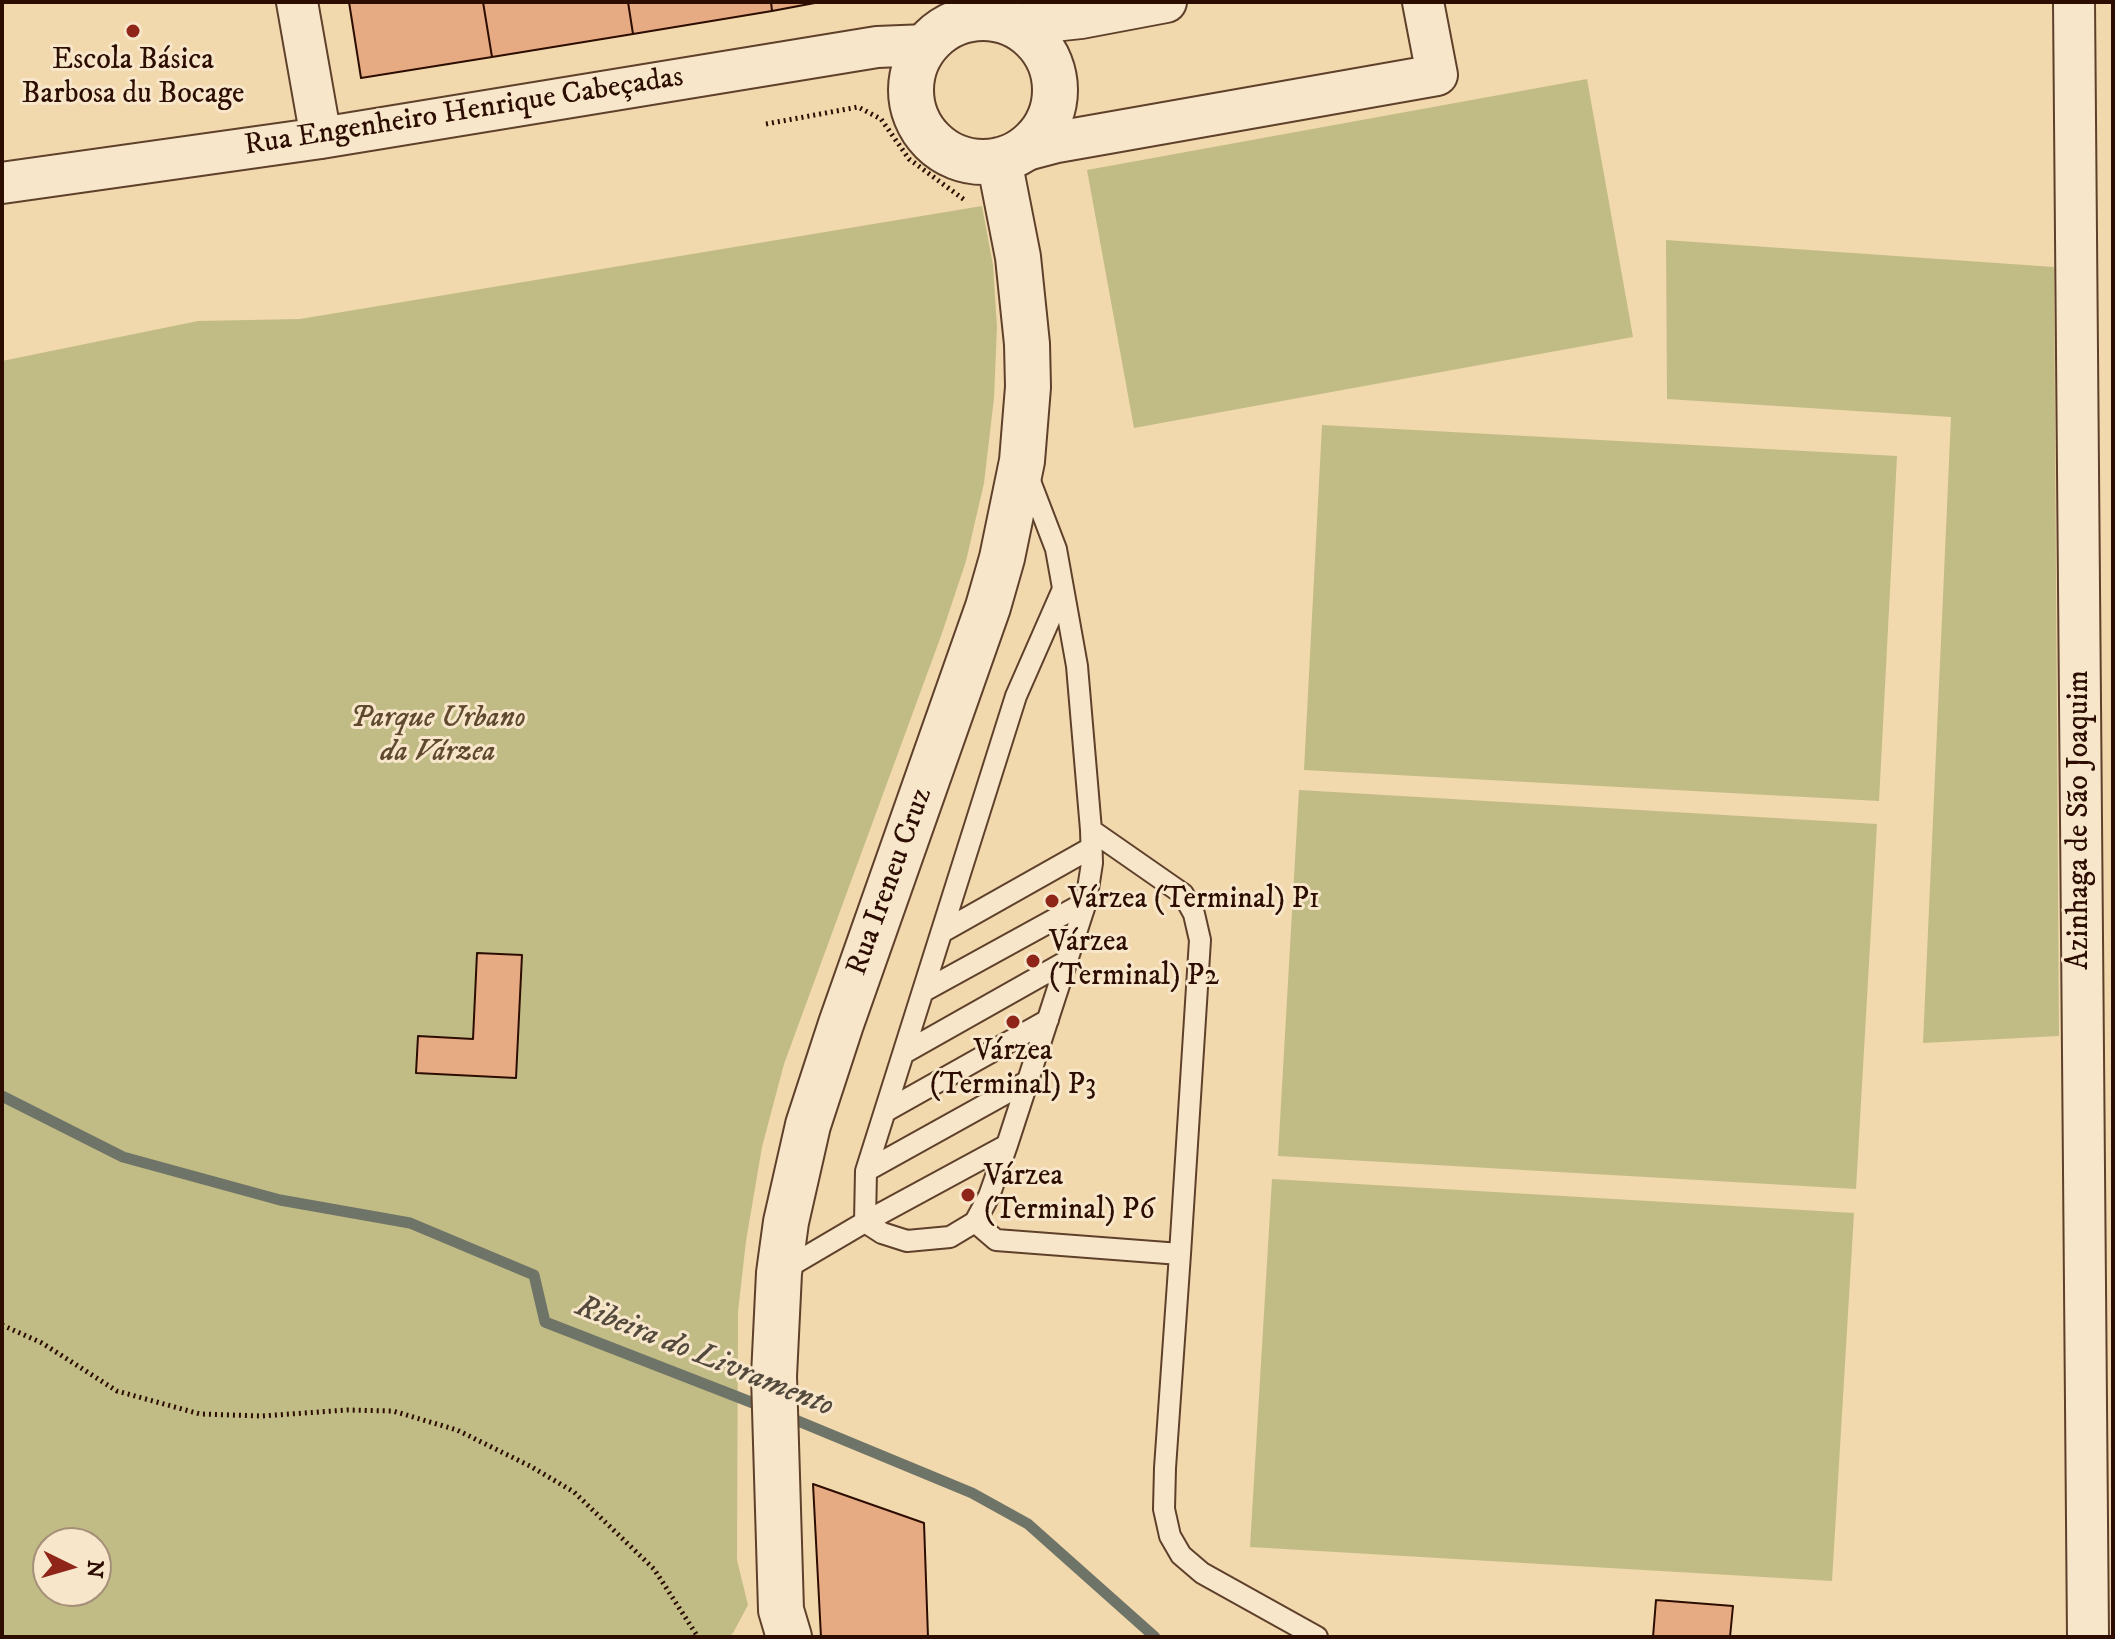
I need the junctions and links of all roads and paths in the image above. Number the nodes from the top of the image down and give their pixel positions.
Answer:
1 (297, 2) edge
2 (1166, 2) edge
3 (1423, 2) edge
4 (2074, 2) edge
5 (972, 10) edge
6 (1016, 25) junction
7 (927, 45) junction
8 (321, 138) junction
9 (1009, 156) junction
10 (2, 183) edge
11 (1022, 461) junction
12 (1063, 589) junction
13 (1091, 839) junction
14 (1086, 902) junction
15 (942, 932) junction
16 (1067, 961) junction
17 (924, 991) junction
18 (1048, 1020) junction
19 (904, 1053) junction
20 (1028, 1081) junction
21 (886, 1111) junction
22 (1007, 1145) junction
23 (866, 1171) junction
24 (865, 1222) junction
25 (975, 1222) junction
26 (1180, 1254) junction
27 (779, 1273) junction
28 (2, 1325) edge
29 (779, 1628) edge
30 (698, 1637) edge
31 (1317, 1637) edge
32 (2088, 1637) edge

1 - 8 street
2 - 6 street
3 - 9 street
4 - 32 street, Azinhaga de São Joaquim
5 - 6 street
5 - 7 street
6 - 9 street
7 - 8 street, Rua Engenheiro Henrique Cabeçadas
7 - 9 street
8 - 10 street, Rua Engenheiro Henrique Cabeçadas
9 - 11 street, Rua Ireneu Cruz
11 - 12 lane
11 - 27 street, Rua Ireneu Cruz
12 - 13 lane
12 - 15 lane
13 - 14 lane
13 - 15 lane
13 - 26 lane
14 - 16 lane
14 - 17 lane
15 - 17 lane
16 - 18 lane
16 - 19 lane
17 - 19 lane
18 - 20 lane
18 - 21 lane
19 - 21 lane
20 - 22 lane
20 - 23 lane
21 - 23 lane
22 - 24 lane
22 - 25 lane
23 - 24 lane
24 - 25 lane
24 - 27 lane
25 - 26 lane
26 - 31 lane
27 - 29 street, Rua Ireneu Cruz
28 - 30 path

